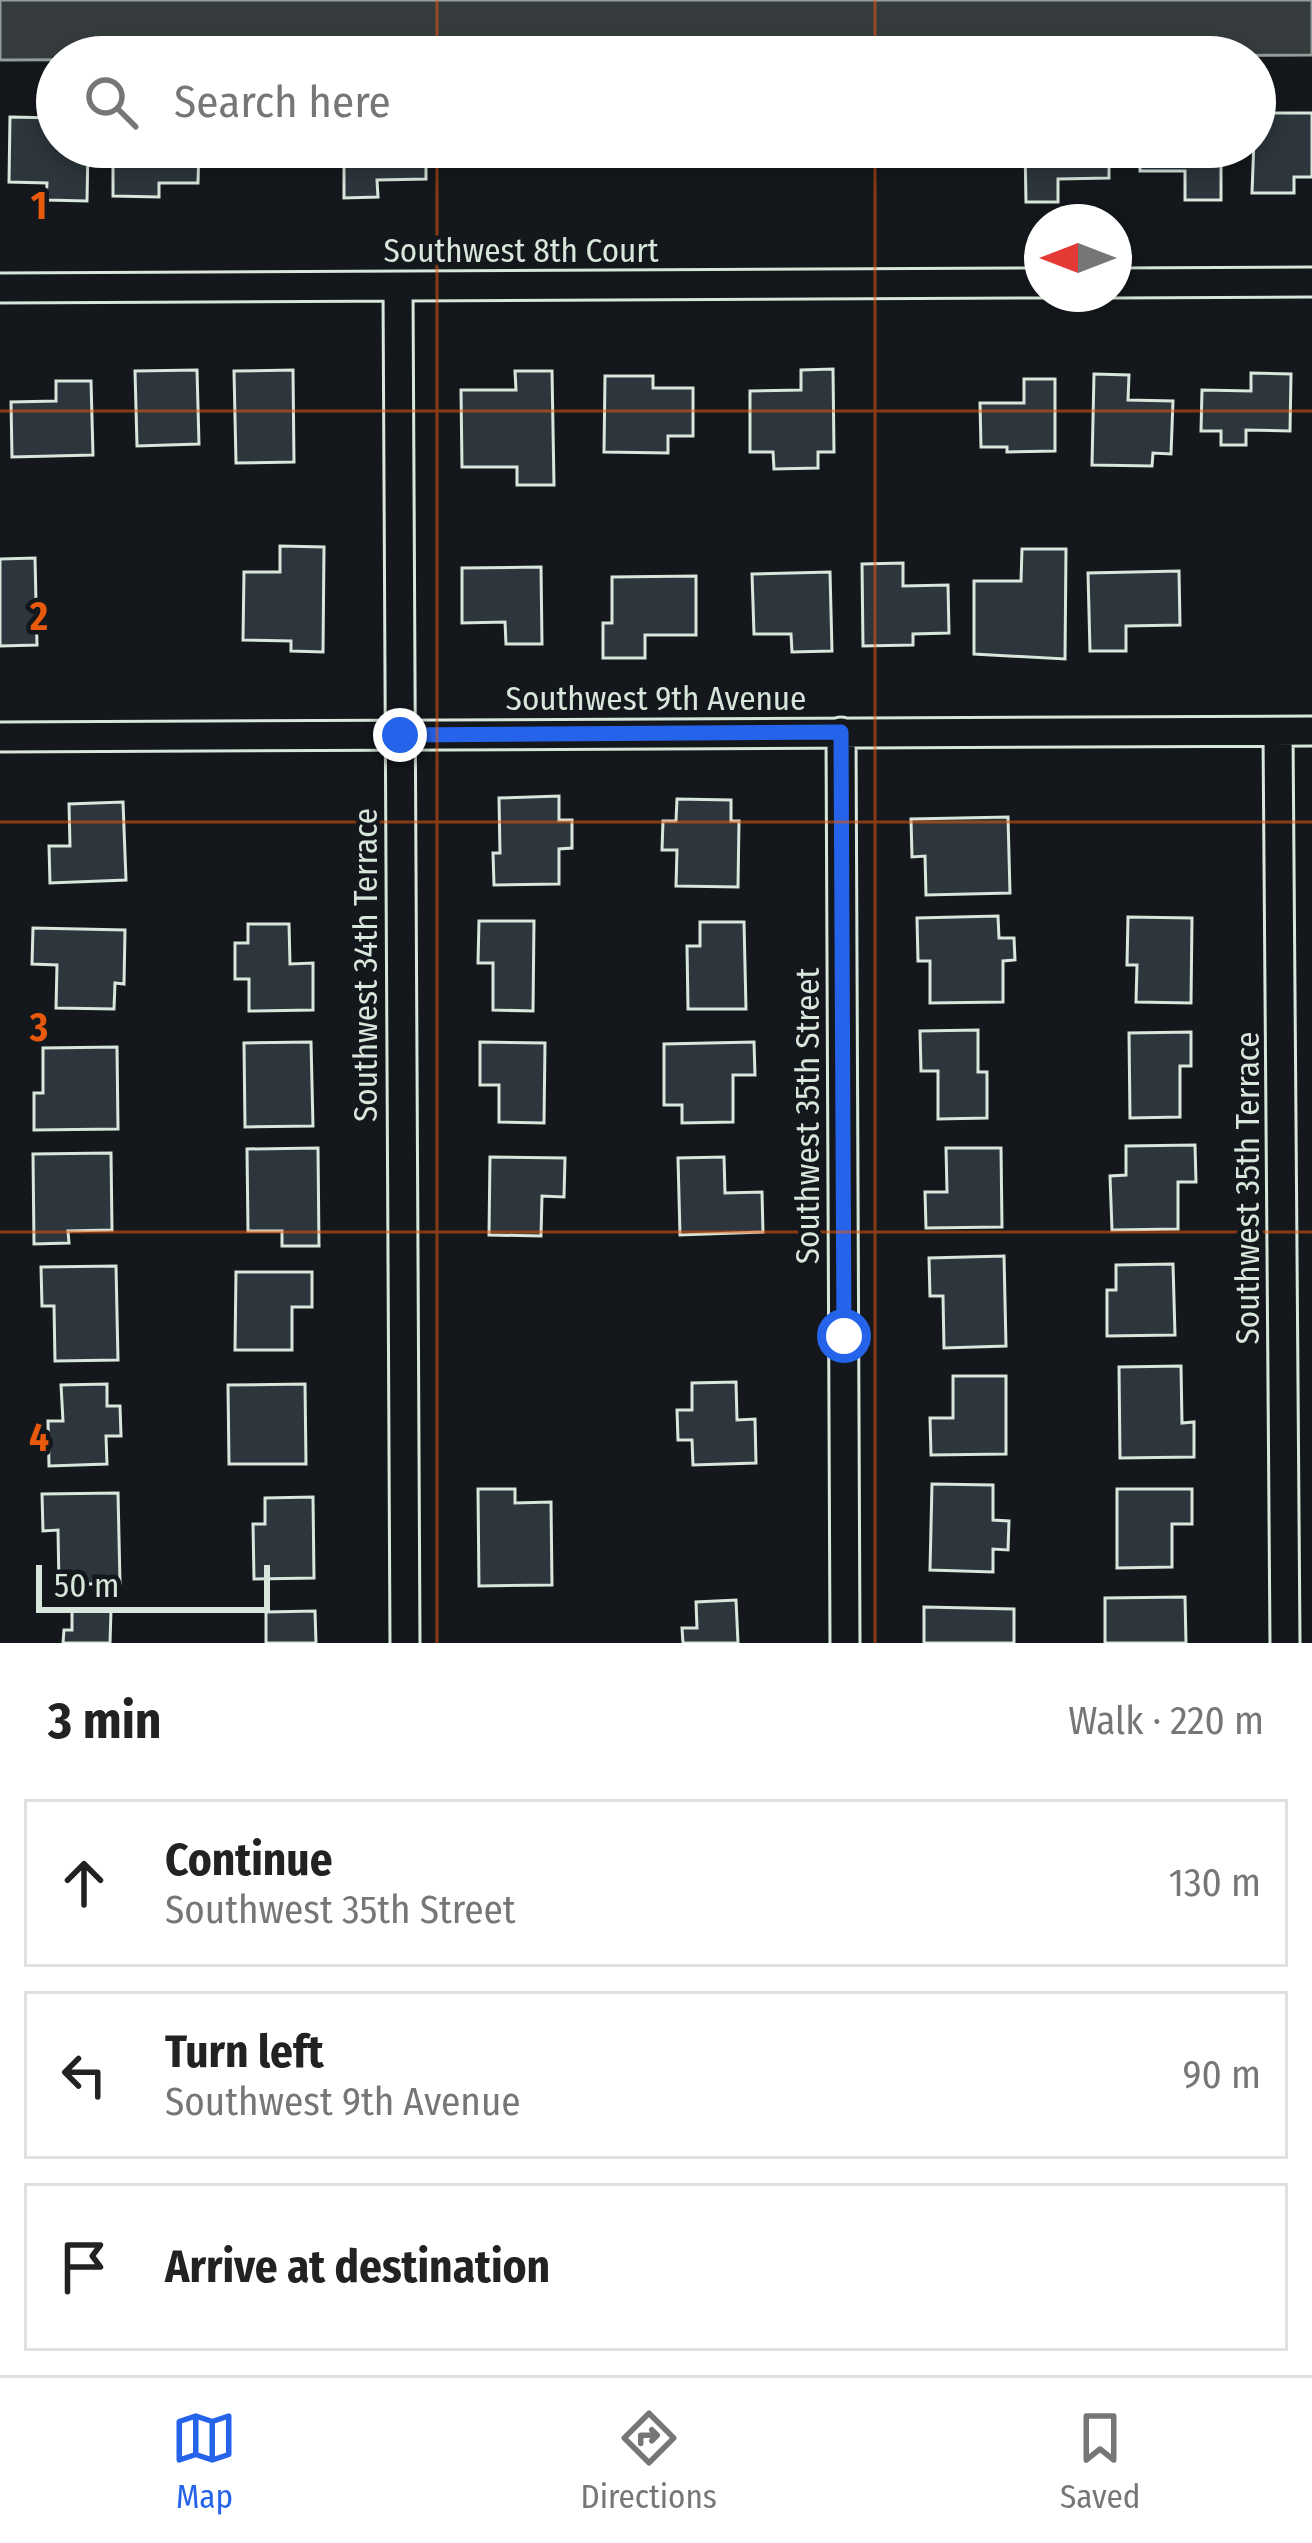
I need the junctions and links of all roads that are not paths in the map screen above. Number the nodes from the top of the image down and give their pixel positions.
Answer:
1 (1312, 282) edge
2 (1132, 283) edge
3 (1024, 284) edge
4 (398, 287) junction
5 (0, 288) edge
6 (1312, 731) edge
7 (841, 732) junction
8 (1278, 732) junction
9 (400, 735) junction
10 (0, 737) edge
11 (405, 1643) edge
12 (844, 1643) edge
13 (1285, 1643) edge

1 - 2 street
3 - 4 street, Southwest 8th Court
4 - 5 street, Southwest 8th Court
4 - 9 street, Southwest 34th Terrace
6 - 8 street, Southwest 9th Avenue
7 - 8 street, Southwest 9th Avenue
7 - 9 street, Southwest 9th Avenue
7 - 12 street, Southwest 35th Street
8 - 13 street, Southwest 35th Terrace
9 - 10 street, Southwest 9th Avenue
9 - 11 street, Southwest 34th Terrace

